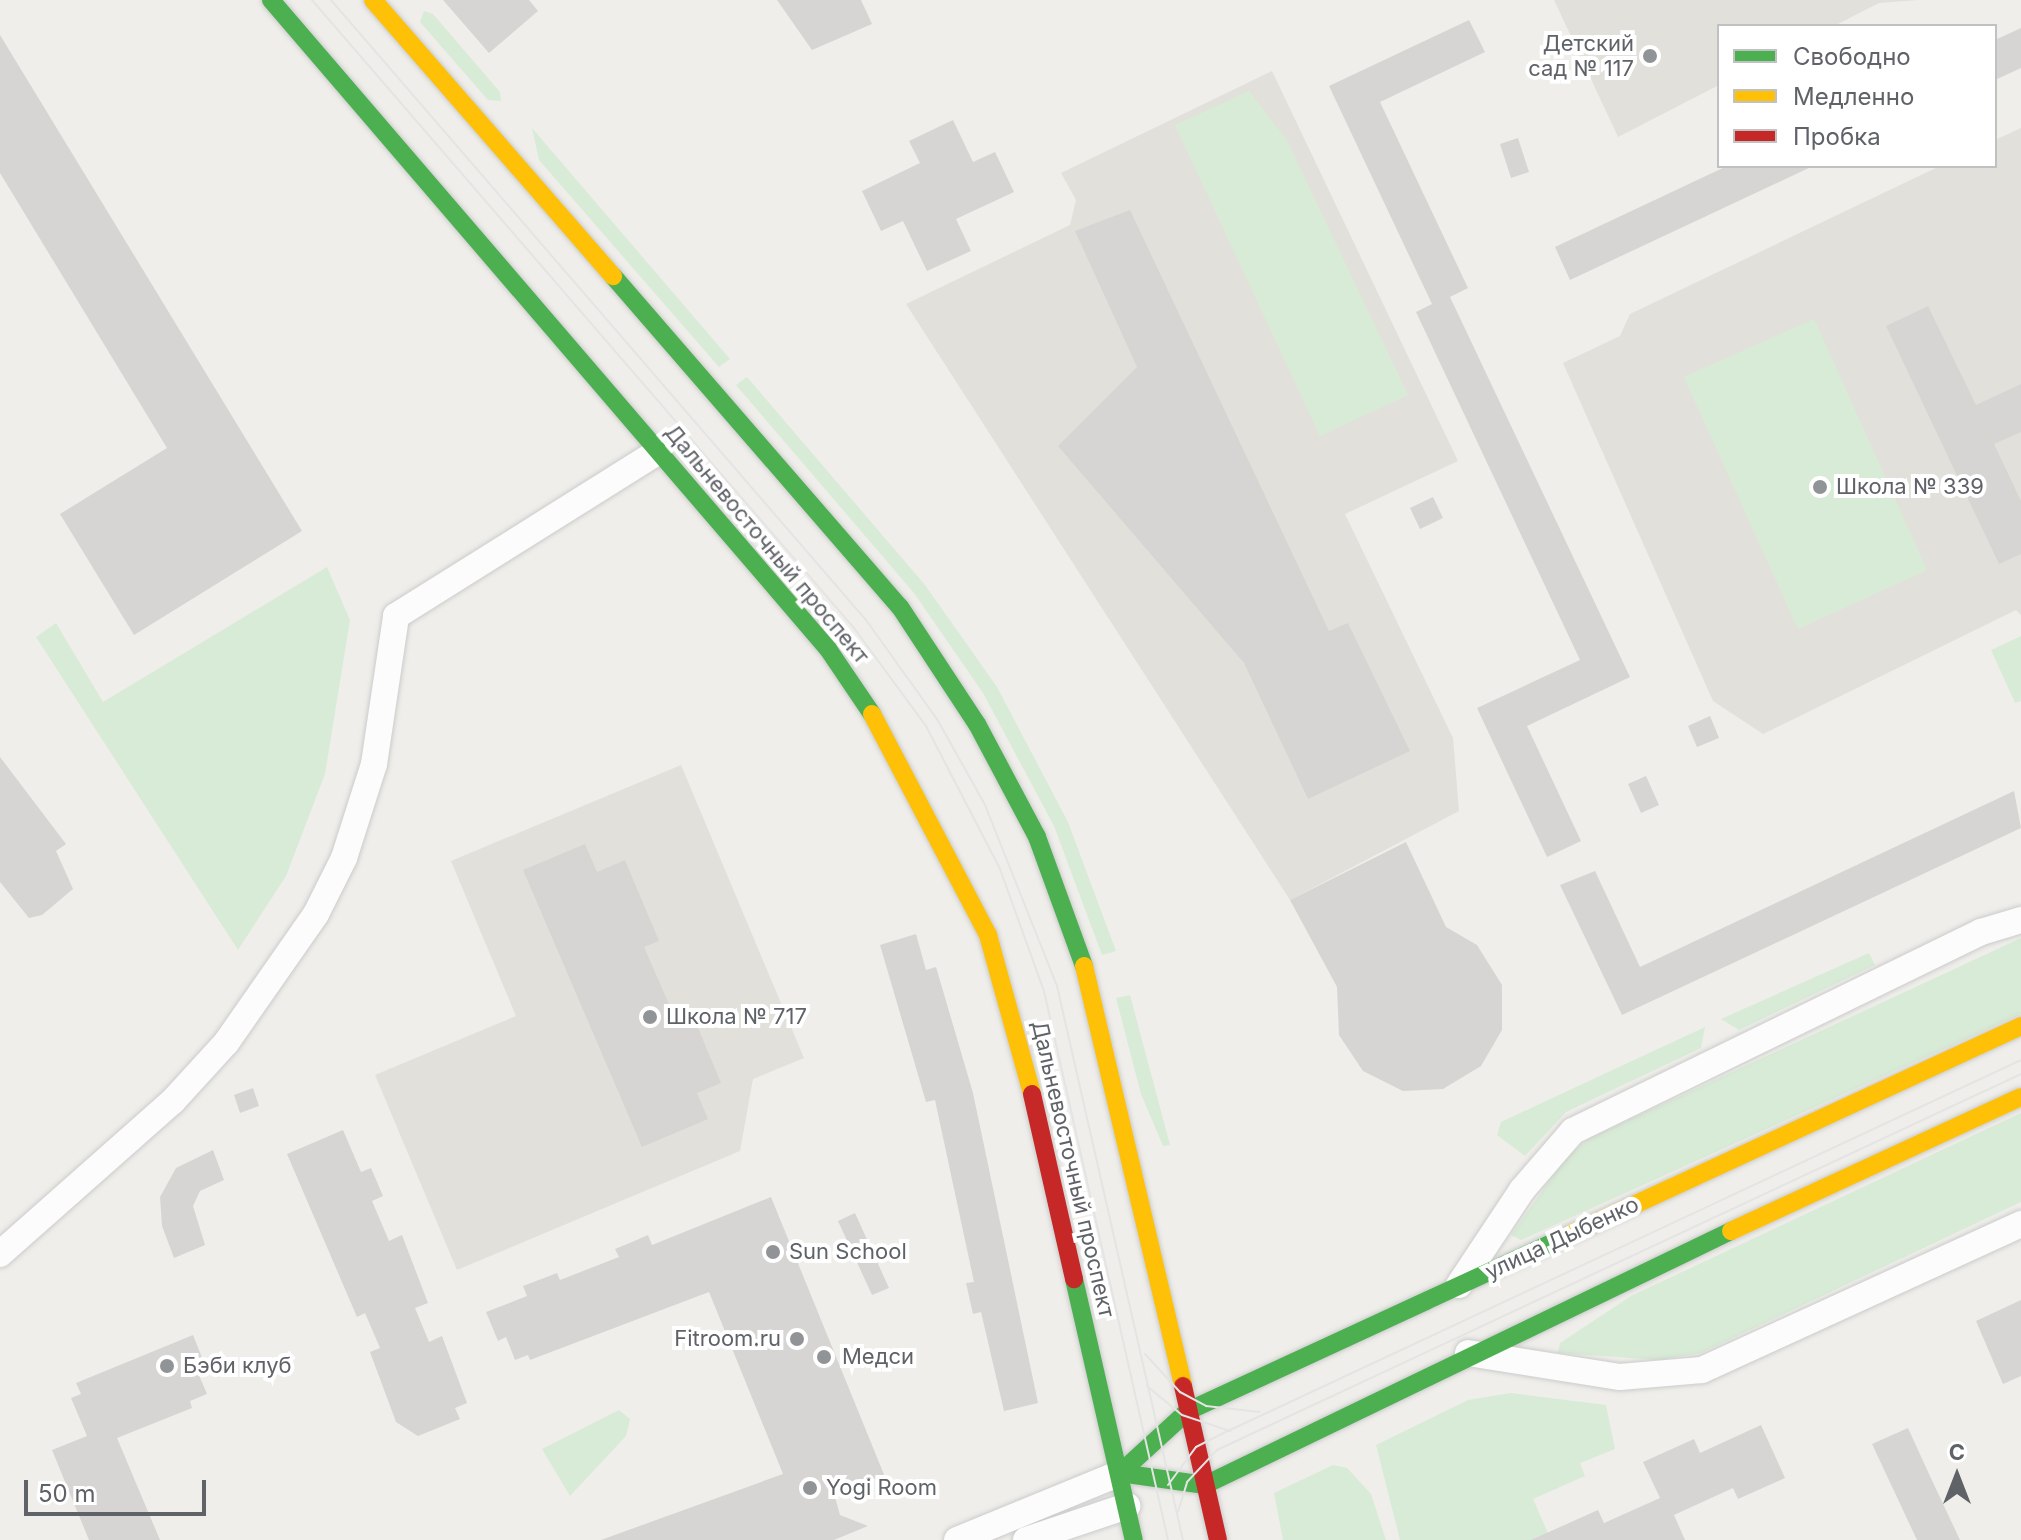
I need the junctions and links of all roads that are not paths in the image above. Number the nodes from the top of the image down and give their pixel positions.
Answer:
1 (271, 0) edge
2 (373, 0) edge
3 (659, 451) junction
4 (2021, 920) edge
5 (2021, 1026) edge
6 (2021, 1097) edge
7 (2021, 1224) edge
8 (0, 1254) edge
9 (1459, 1285) junction
10 (1468, 1353) junction
11 (1188, 1411) junction
12 (1120, 1473) junction
13 (1205, 1485) junction
14 (1127, 1506) junction
15 (957, 1540) edge
16 (1026, 1540) edge
17 (1134, 1540) edge
18 (1218, 1540) edge

1 - 3 main road, Дальневосточный проспект
2 - 11 main road
3 - 8 street
3 - 12 main road, Дальневосточный проспект
4 - 9 street
5 - 9 main road, улица Дыбенко
6 - 10 main road
7 - 10 street
9 - 11 main road, улица Дыбенко
10 - 13 main road
11 - 12 main road, улица Дыбенко
11 - 13 main road
12 - 13 main road
12 - 14 main road, Дальневосточный проспект
12 - 15 street, улица Дыбенко
13 - 18 main road
14 - 16 street
14 - 17 main road, Дальневосточный проспект

